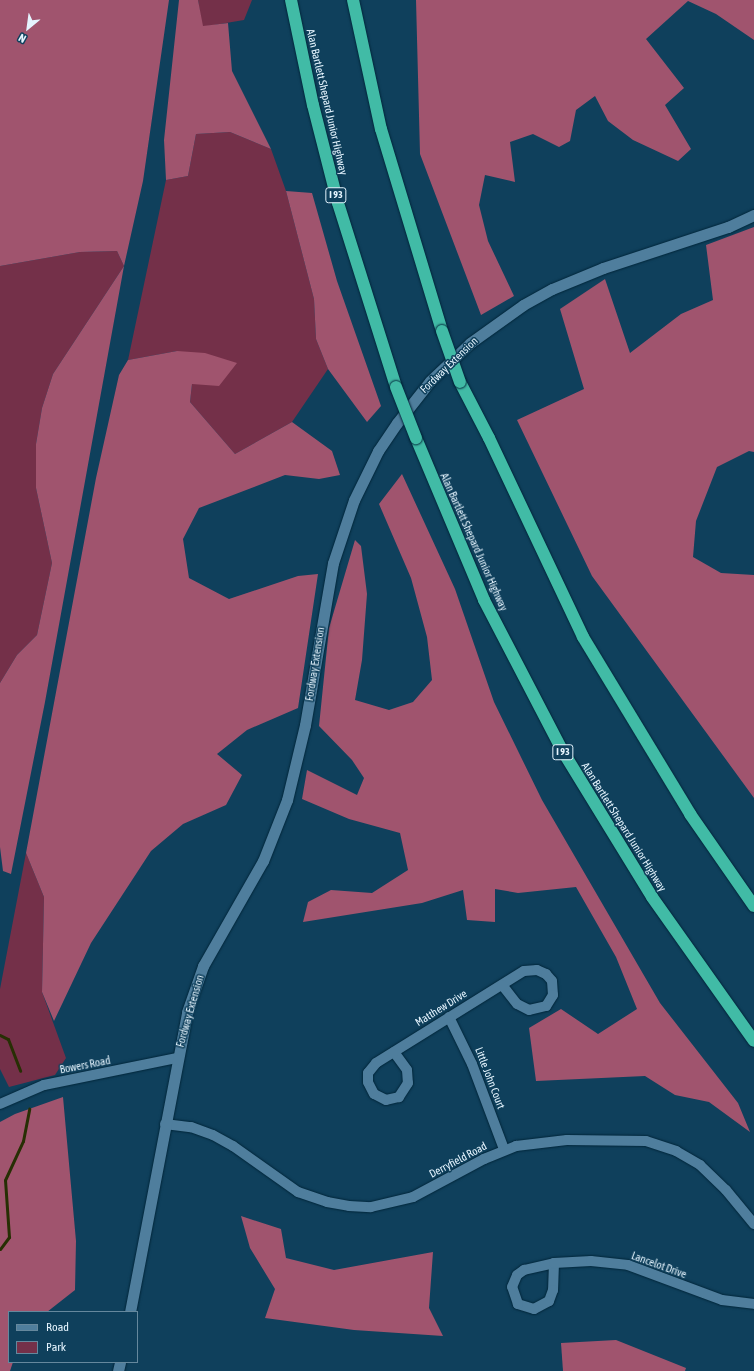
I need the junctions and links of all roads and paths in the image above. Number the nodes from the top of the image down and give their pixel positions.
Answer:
1 (291, 0) edge
2 (352, 0) edge
3 (754, 216) edge
4 (754, 906) edge
5 (502, 985) junction
6 (449, 1018) junction
7 (754, 1041) edge
8 (394, 1052) junction
9 (177, 1058) junction
10 (0, 1104) edge
11 (165, 1124) junction
12 (504, 1149) junction
13 (754, 1224) edge
14 (554, 1263) junction
15 (754, 1304) edge
16 (130, 1311) edge

1 - 7 highway, Alan Bartlett Shepard Junior Highway / I 93, bridge
2 - 4 highway, bridge
3 - 9 street, Fordway Extension
5 - 5 street, Matthew Drive
5 - 6 street, Matthew Drive
6 - 8 street, Matthew Drive
6 - 12 street, Little John Court
8 - 8 street, Matthew Drive
9 - 10 street, Bowers Road
9 - 11 street, Fordway Extension
11 - 12 street, Derryfield Road
11 - 16 street, Fordway Extension
12 - 13 street, Derryfield Road
14 - 14 street, Lancelot Drive
14 - 15 street, Lancelot Drive

